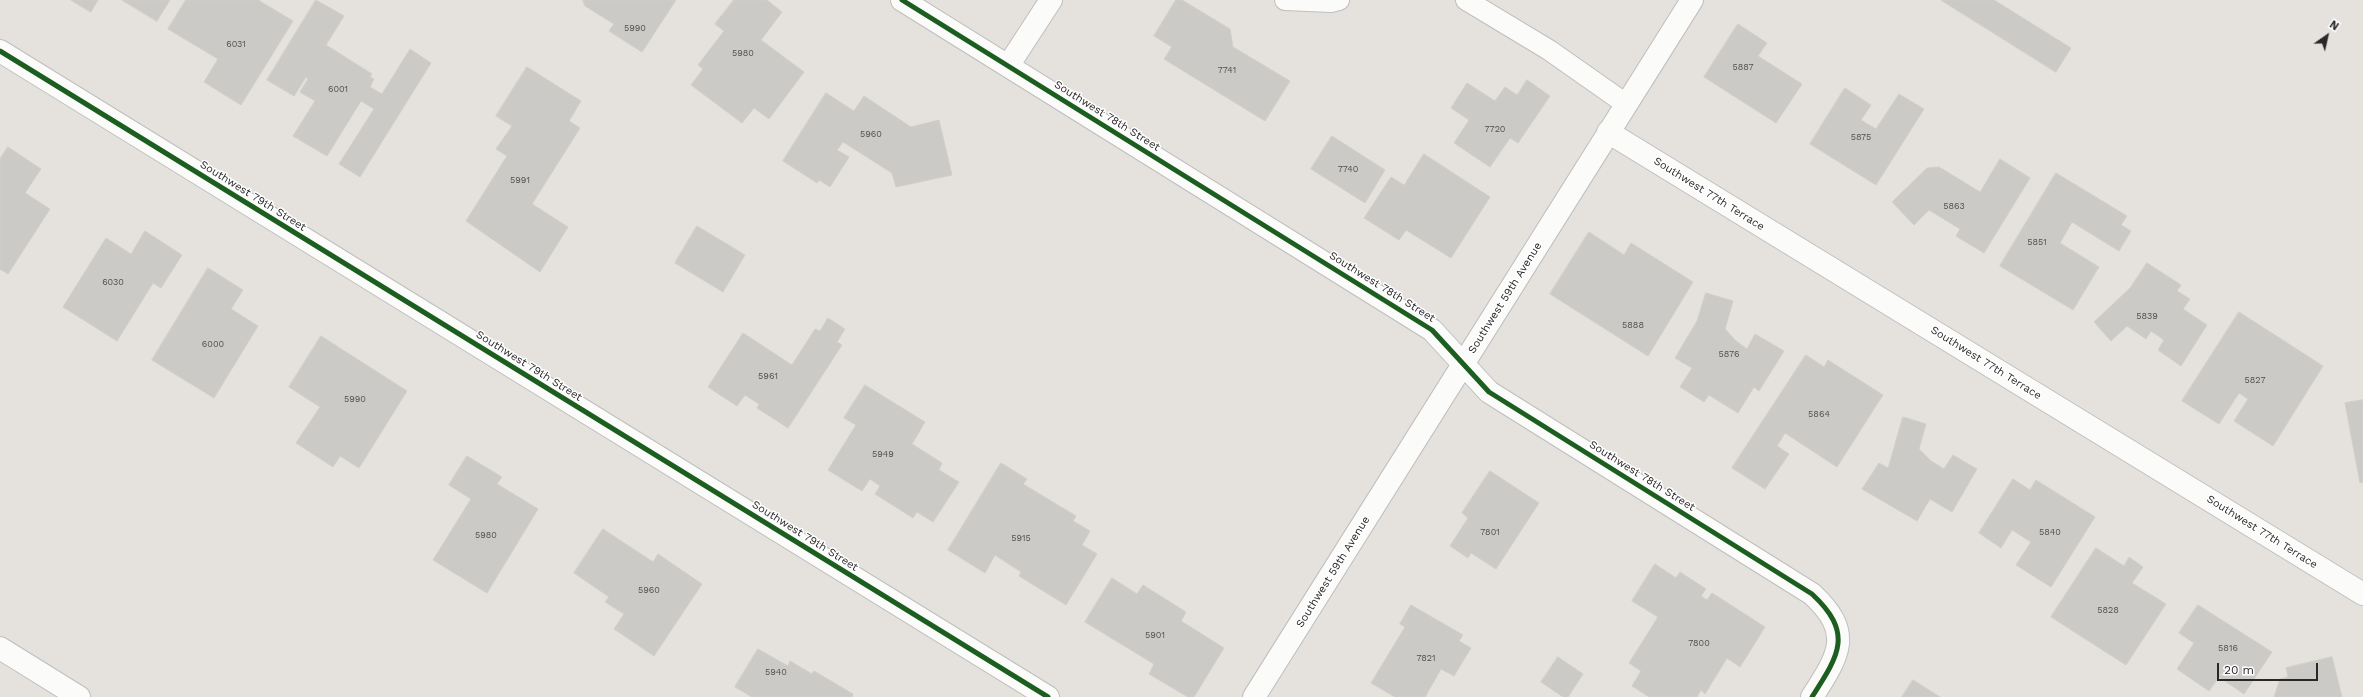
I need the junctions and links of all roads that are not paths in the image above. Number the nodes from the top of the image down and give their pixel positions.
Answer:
1 (902, 0) edge
2 (1051, 0) edge
3 (1285, 0) edge
4 (1339, 0) edge
5 (1466, 0) edge
6 (1692, 0) edge
7 (0, 51) edge
8 (1008, 66) junction
9 (1626, 104) junction
10 (1608, 132) junction
11 (1463, 365) junction
12 (2363, 594) edge
13 (0, 648) edge
14 (79, 697) edge
15 (1048, 697) edge
16 (1254, 697) edge
17 (1812, 697) edge

1 - 8 street, Southwest 78th Street
2 - 8 street
3 - 4 lane
5 - 9 lane
6 - 9 street, Southwest 59th Avenue
7 - 15 street, Southwest 79th Street
8 - 11 street, Southwest 78th Street
9 - 10 street, Southwest 59th Avenue
10 - 11 street, Southwest 59th Avenue
10 - 12 street, Southwest 77th Terrace
11 - 16 street, Southwest 59th Avenue
11 - 17 street, Southwest 78th Street
13 - 14 street

